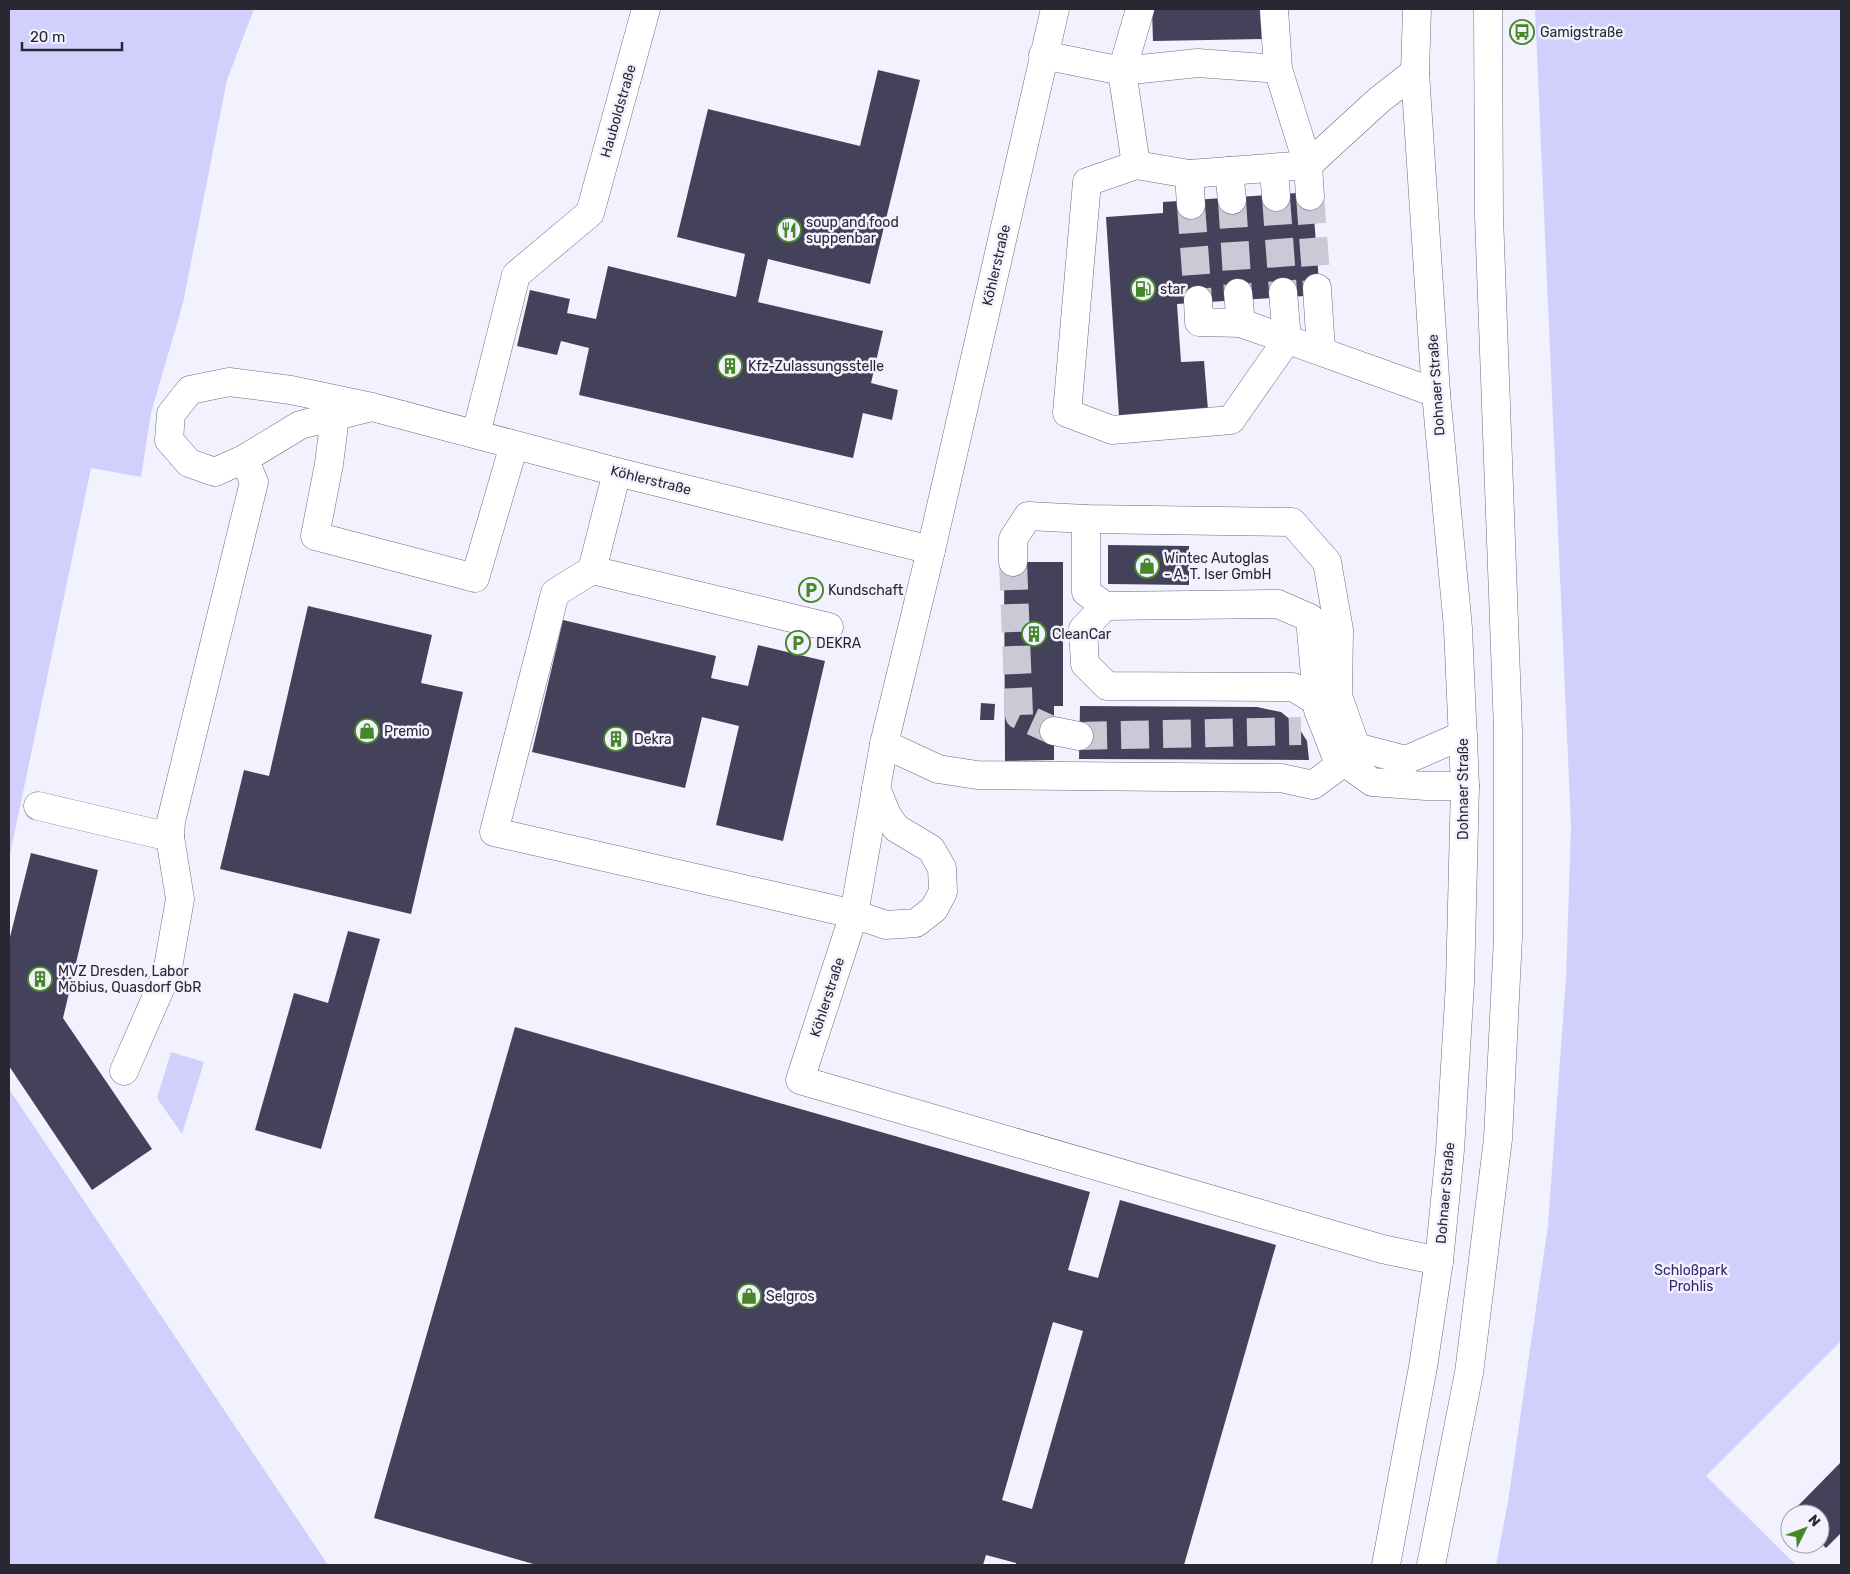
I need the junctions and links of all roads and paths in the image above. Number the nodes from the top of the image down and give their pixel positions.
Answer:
1 (646, 9) edge
2 (1055, 9) edge
3 (1140, 9) edge
4 (1274, 9) edge
5 (1417, 9) edge
6 (1488, 9) edge
7 (1043, 56) junction
8 (1278, 69) junction
9 (1122, 72) junction
10 (1415, 72) junction
11 (1136, 165) junction
12 (1308, 165) junction
13 (1274, 168) junction
14 (1229, 171) junction
15 (1188, 174) junction
16 (1310, 196) tunnel mouth
17 (1276, 197) tunnel mouth
18 (1232, 200) tunnel mouth
19 (1191, 206) tunnel mouth
20 (1317, 288) tunnel mouth
21 (1283, 292) tunnel mouth
22 (1238, 293) tunnel mouth
23 (1198, 300) tunnel mouth
24 (1240, 323) junction
25 (1287, 340) junction
26 (1321, 351) junction
27 (1436, 393) junction
28 (372, 407) junction
29 (335, 416) junction
30 (476, 434) junction
31 (514, 445) junction
32 (244, 459) junction
33 (617, 472) junction
34 (1086, 519) junction
35 (931, 550) junction
36 (1013, 562) tunnel mouth
37 (592, 570) junction
38 (1105, 606) junction
39 (829, 627) dead end
40 (1318, 702) junction
41 (1463, 735) junction
42 (884, 744) junction
43 (1344, 762) junction
44 (1465, 786) junction
45 (876, 788) junction
46 (38, 806) dead end
47 (170, 837) junction
48 (854, 914) junction
49 (124, 1071) dead end
50 (1439, 1261) junction
51 (1386, 1565) edge
52 (1431, 1565) edge

1 - 30 main road, Hauboldstraße
2 - 7 main road, Köhlerstraße
3 - 9 main road
4 - 8 main road
5 - 10 main road, Dohnaer Straße
6 - 52 main road
7 - 9 main road
7 - 35 main road, Köhlerstraße
8 - 9 main road
8 - 12 main road
9 - 11 main road
10 - 12 main road
10 - 27 main road, Dohnaer Straße
11 - 15 main road
11 - 25 main road
12 - 13 main road
12 - 16 main road
13 - 14 main road
13 - 17 main road
14 - 15 main road
14 - 18 main road
15 - 19 main road
20 - 26 main road
21 - 25 main road
22 - 24 main road
23 - 24 main road
24 - 25 main road
25 - 26 main road
26 - 27 main road
27 - 41 main road, Dohnaer Straße
28 - 29 main road, Köhlerstraße
28 - 30 main road, Köhlerstraße
28 - 32 main road, Köhlerstraße
29 - 31 main road
29 - 32 main road, Köhlerstraße
30 - 31 main road, Köhlerstraße
31 - 33 main road, Köhlerstraße
32 - 47 main road
33 - 35 main road, Köhlerstraße
33 - 37 main road
34 - 36 main road
34 - 38 main road
34 - 41 main road
35 - 42 main road, Köhlerstraße
37 - 39 main road
37 - 48 main road
38 - 40 main road
38 - 40 main road
40 - 43 main road
41 - 44 main road, Dohnaer Straße
42 - 43 main road
42 - 45 main road, Köhlerstraße
43 - 44 main road
44 - 50 main road, Dohnaer Straße
45 - 48 main road, Köhlerstraße
45 - 48 main road
46 - 47 main road
47 - 49 main road
48 - 50 main road, Köhlerstraße
50 - 51 main road, Dohnaer Straße

